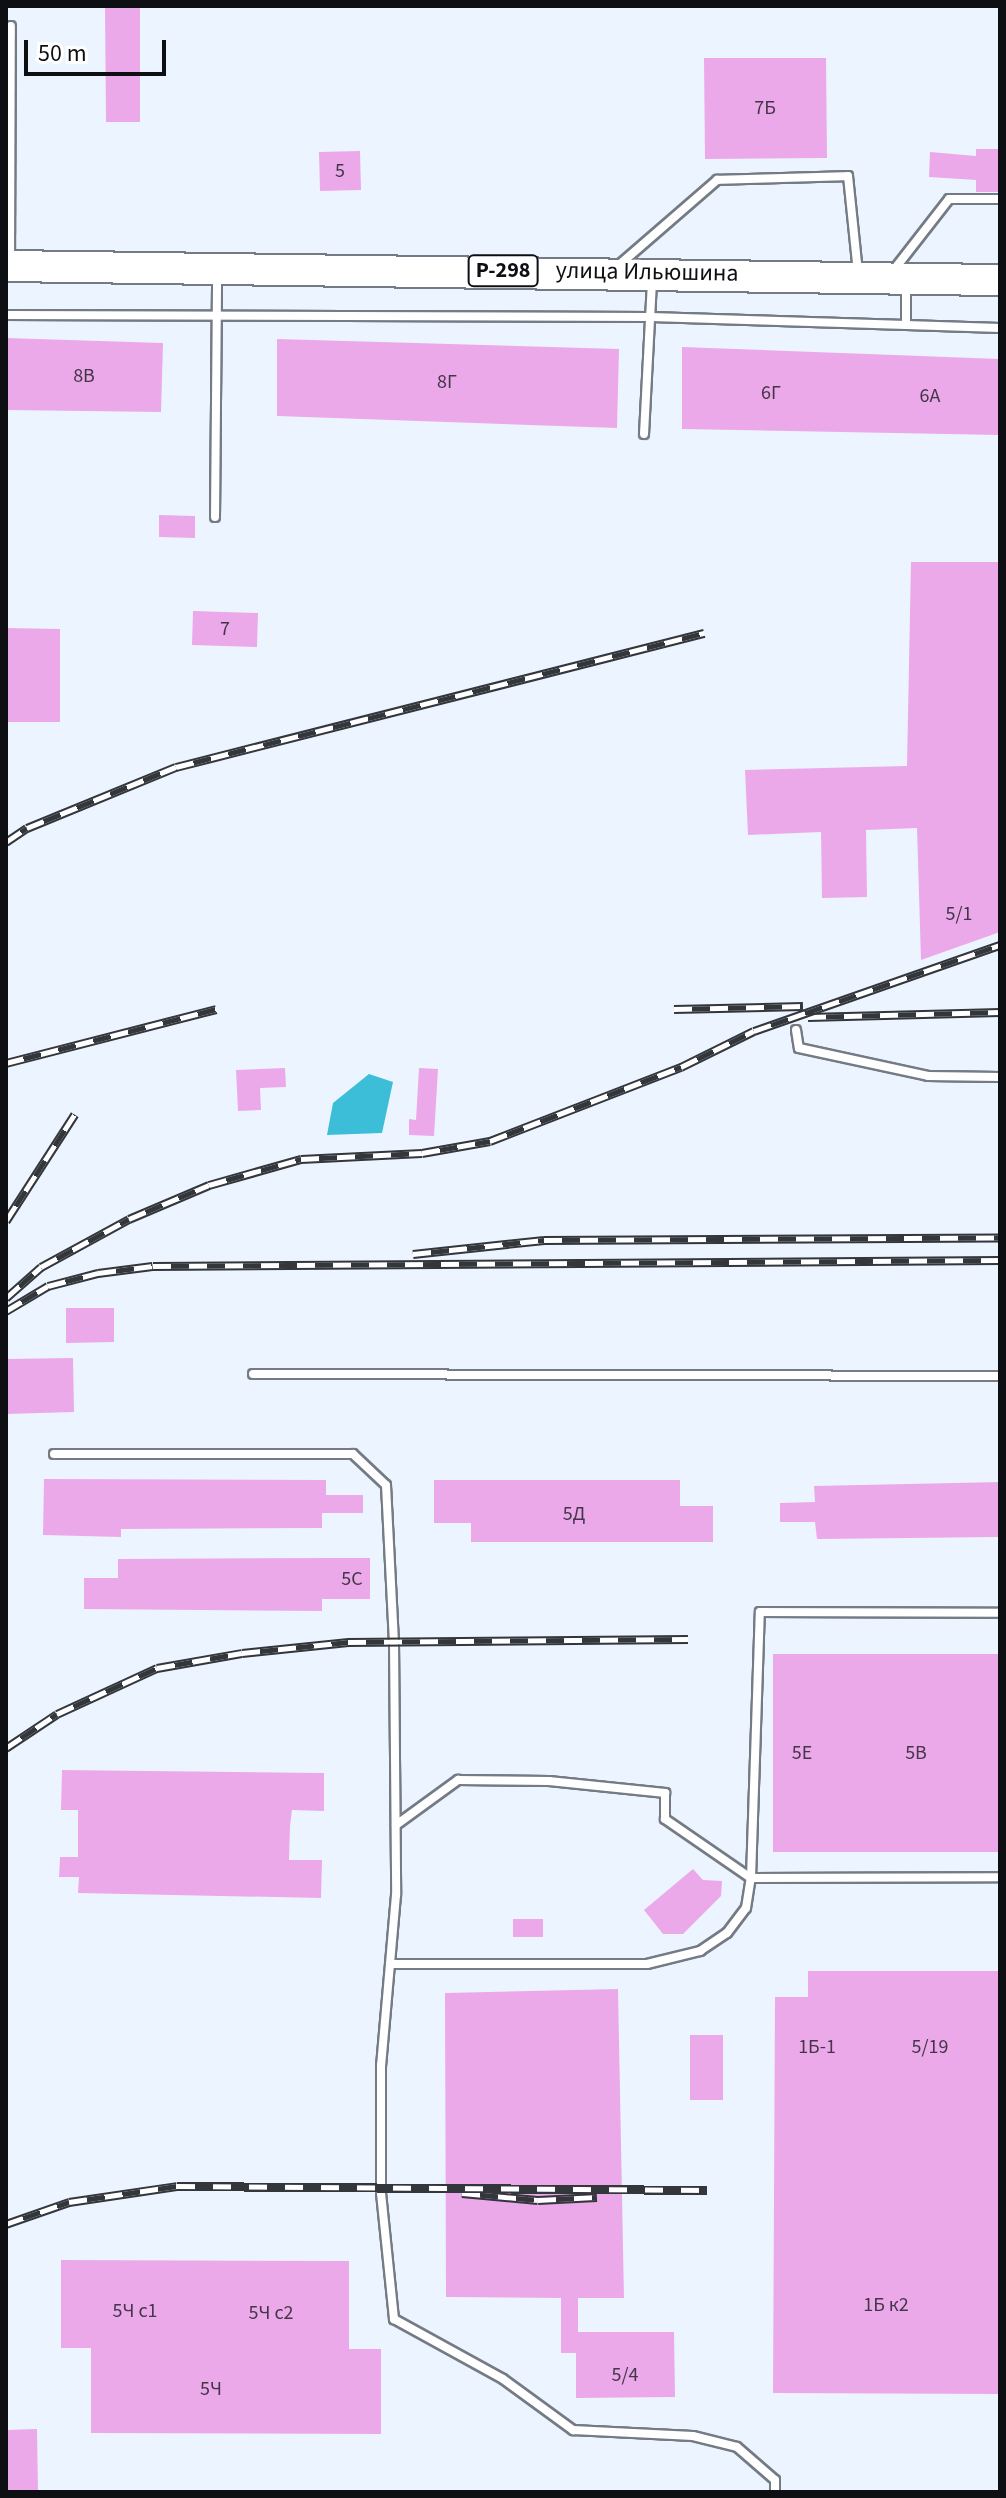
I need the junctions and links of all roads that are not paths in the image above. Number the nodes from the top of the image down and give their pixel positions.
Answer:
1 (11, 26) dead end
2 (1000, 199) edge
3 (8, 266) edge
4 (217, 270) junction
5 (612, 271) junction
6 (653, 272) junction
7 (884, 278) junction
8 (1000, 280) edge
9 (6, 315) edge
10 (217, 317) junction
11 (651, 317) junction
12 (906, 325) junction
13 (1000, 328) edge
14 (644, 434) dead end
15 (215, 517) dead end
16 (796, 1030) dead end
17 (1000, 1077) edge
18 (253, 1374) dead end
19 (1000, 1376) edge
20 (54, 1454) dead end
21 (1000, 1613) edge
22 (396, 1825) junction
23 (1000, 1877) edge
24 (751, 1878) junction
25 (390, 1964) junction
26 (775, 2492) edge

1 - 3 lane
2 - 7 lane
3 - 4 highway, улица Ильюшина / Р-298
4 - 5 highway, улица Ильюшина / Р-298
4 - 10 lane
5 - 6 highway, улица Ильюшина / Р-298
5 - 7 lane
6 - 7 highway, улица Ильюшина / Р-298
6 - 11 lane
7 - 8 highway, улица Ильюшина / Р-298
7 - 12 lane
9 - 10 lane
10 - 11 lane
10 - 15 lane
11 - 12 lane
11 - 14 lane
12 - 13 lane
16 - 17 lane
18 - 19 lane
20 - 22 lane
21 - 24 lane
22 - 24 lane
22 - 25 lane
23 - 24 lane
24 - 25 lane
25 - 26 lane

